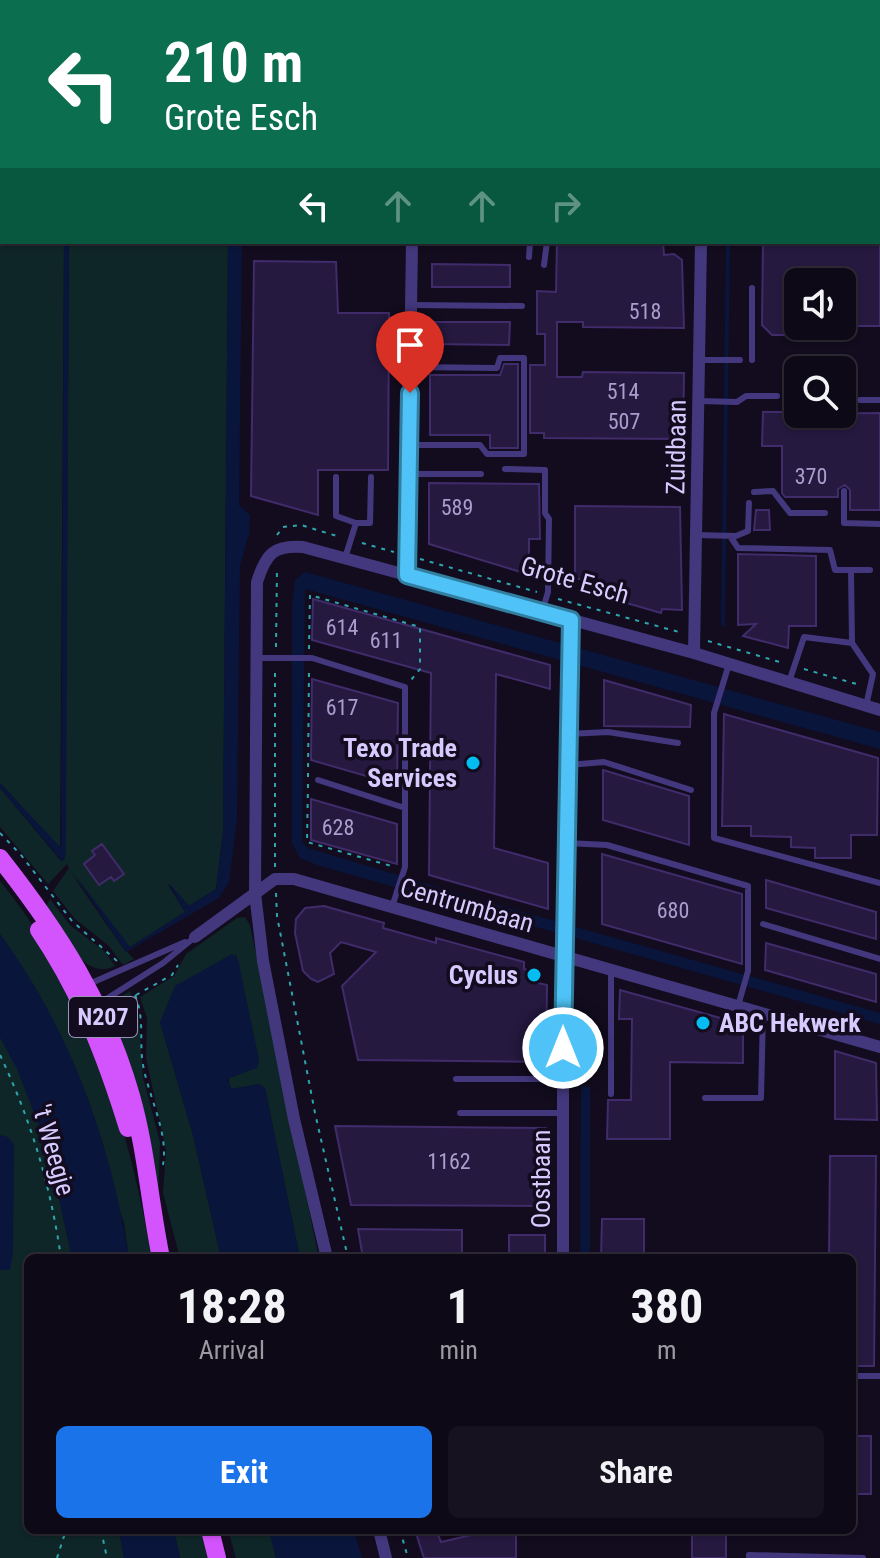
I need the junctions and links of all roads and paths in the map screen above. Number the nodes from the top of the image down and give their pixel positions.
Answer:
1 (412, 244) edge
2 (530, 244) edge
3 (547, 244) edge
4 (701, 244) edge
5 (529, 257) dead end
6 (544, 265) dead end
7 (752, 288) dead end
8 (411, 305) junction
9 (522, 306) dead end
10 (699, 360) junction
11 (740, 360) dead end
12 (752, 360) dead end
13 (411, 367) junction
14 (777, 396) dead end
15 (860, 400) dead end
16 (880, 400) edge
17 (699, 401) junction
18 (409, 445) junction
19 (505, 469) dead end
20 (409, 474) junction
21 (481, 474) dead end
22 (336, 477) dead end
23 (371, 477) dead end
24 (844, 491) dead end
25 (754, 492) dead end
26 (749, 503) dead end
27 (825, 513) dead end
28 (356, 523) junction
29 (880, 524) edge
30 (696, 535) junction
31 (730, 536) junction
32 (350, 540) junction
33 (277, 550) junction
34 (407, 555) junction
35 (345, 558) junction
36 (851, 570) junction
37 (870, 570) dead end
38 (407, 575) junction
39 (547, 595) junction
40 (542, 612) junction
41 (571, 620) junction
42 (695, 637) junction
43 (852, 643) junction
44 (694, 653) junction
45 (257, 658) junction
46 (275, 658) junction
47 (307, 658) junction
48 (729, 664) junction
49 (795, 666) junction
50 (789, 682) junction
51 (405, 687) junction
52 (871, 688) junction
53 (866, 706) junction
54 (880, 710) edge
55 (568, 734) junction
56 (678, 743) dead end
57 (568, 765) junction
58 (318, 780) dead end
59 (691, 790) dead end
60 (405, 808) junction
61 (566, 843) junction
62 (0, 858) edge
63 (403, 872) junction
64 (0, 875) edge
65 (275, 879) junction
66 (880, 883) edge
67 (255, 893) junction
68 (392, 907) junction
69 (763, 924) dead end
70 (195, 937) junction
71 (563, 955) junction
72 (880, 959) edge
73 (611, 969) junction
74 (82, 987) junction
75 (738, 1006) junction
76 (92, 1008) junction
77 (763, 1013) junction
78 (880, 1047) edge
79 (0, 1055) edge
80 (456, 1079) dead end
81 (563, 1079) junction
82 (611, 1094) dead end
83 (705, 1098) dead end
84 (460, 1113) dead end
85 (564, 1113) junction
86 (60, 1254) edge
87 (160, 1254) edge
88 (326, 1254) edge
89 (347, 1254) edge
90 (563, 1254) edge
91 (856, 1376) edge
92 (880, 1376) edge
93 (65, 1534) edge
94 (102, 1534) edge
95 (211, 1534) edge
96 (380, 1534) edge
97 (401, 1534) edge
98 (57, 1558) edge
99 (107, 1558) edge
100 (217, 1558) edge
101 (386, 1558) edge
102 (408, 1558) edge
103 (749, 1558) edge
104 (863, 1558) edge

1 - 8 street
2 - 5 lane
3 - 6 lane
4 - 10 street, Zuidbaan
7 - 12 lane
8 - 9 lane
8 - 13 street
10 - 11 lane
10 - 17 street, Zuidbaan
13 - 18 street
13 - 18 lane
14 - 17 lane
15 - 16 lane
17 - 30 street, Zuidbaan
18 - 20 street
19 - 39 lane
20 - 21 lane
20 - 34 street
22 - 28 lane
23 - 28 lane
24 - 29 lane
25 - 27 lane
26 - 31 lane
28 - 32 lane
30 - 31 lane
30 - 42 street, Zuidbaan
31 - 36 lane
32 - 33 path, Grote Esch
32 - 34 path, Grote Esch
32 - 35 lane
33 - 35 street, Grote Esch
33 - 45 street
33 - 46 path
34 - 38 street
34 - 39 path, Grote Esch
35 - 38 street, Grote Esch
36 - 37 lane
36 - 43 lane
38 - 40 street, Grote Esch
39 - 40 lane
39 - 42 path, Grote Esch
40 - 41 street, Grote Esch
41 - 44 street, Grote Esch
41 - 55 street, Oostbaan
42 - 44 street, Zuidbaan
42 - 49 path, Grote Esch
43 - 49 lane
43 - 52 lane
44 - 48 street, Grote Esch
45 - 46 lane
45 - 67 street
46 - 47 lane
46 - 65 path
47 - 51 lane
47 - 51 path
47 - 63 path
48 - 50 street, Grote Esch
48 - 66 lane
49 - 50 lane
49 - 52 path, Grote Esch
50 - 53 street, Grote Esch
51 - 60 lane
52 - 53 lane
53 - 54 street, Grote Esch
55 - 56 lane
55 - 57 street, Oostbaan
57 - 59 lane
57 - 61 street, Oostbaan
58 - 60 lane
60 - 63 lane
61 - 71 street, Oostbaan
61 - 75 lane
62 - 74 main road, N207
63 - 68 lane
64 - 74 main road, N207
65 - 67 street
65 - 68 street, Centrumbaan
65 - 89 path
67 - 70 street
67 - 88 street
68 - 71 street, Centrumbaan
69 - 72 lane
70 - 74 lane
70 - 76 lane
71 - 73 street, Centrumbaan
71 - 81 street, Oostbaan
73 - 75 street, Centrumbaan
73 - 82 lane
74 - 76 main road, N207
75 - 77 street, Centrumbaan
76 - 87 main road, N207
77 - 78 street, Centrumbaan
77 - 83 lane
79 - 86 path, 't Weegje
80 - 81 lane
81 - 85 street, Oostbaan
84 - 85 lane
85 - 90 street, Oostbaan
91 - 92 lane
93 - 98 path
94 - 99 path
95 - 100 main road
96 - 101 street
97 - 102 path
103 - 104 lane

